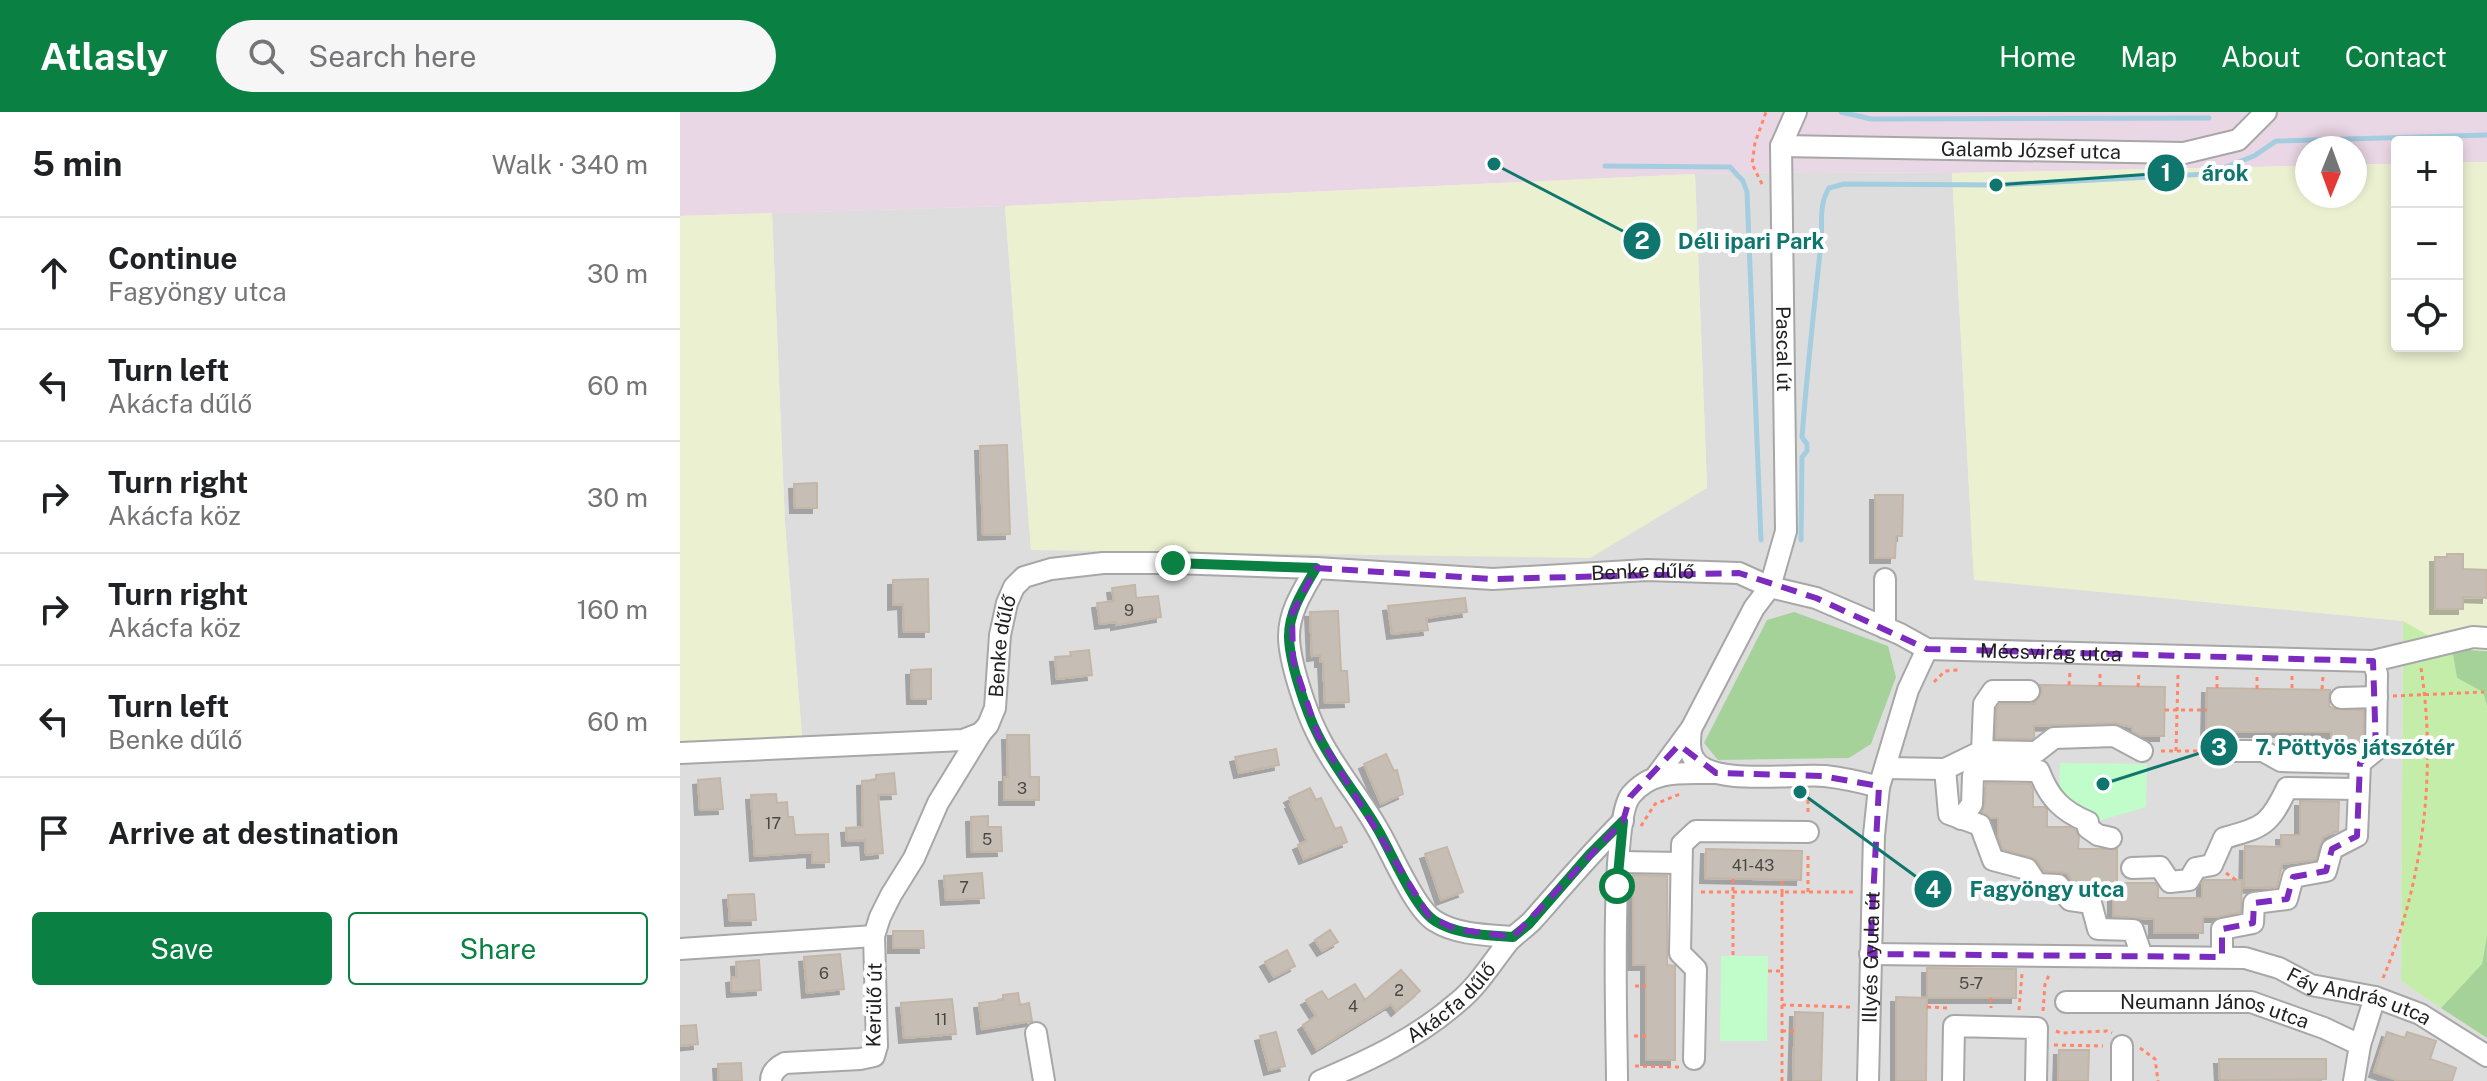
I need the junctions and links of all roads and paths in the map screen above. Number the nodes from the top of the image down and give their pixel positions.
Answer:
1 (1796, 112) edge
2 (2266, 112) edge
3 (1781, 146) junction
4 (1316, 568) junction
5 (1885, 579) dead end
6 (1770, 587) junction
7 (1885, 628) junction
8 (2487, 638) edge
9 (1927, 649) junction
10 (2419, 650) junction
11 (2178, 656) junction
12 (2373, 661) junction
13 (2070, 668) dead end
14 (2100, 669) dead end
15 (2139, 669) dead end
16 (2257, 671) dead end
17 (2323, 673) dead end
18 (2217, 678) dead end
19 (2292, 680) dead end
20 (2069, 685) dead end
21 (2100, 686) dead end
22 (2138, 687) dead end
23 (2217, 688) dead end
24 (2257, 689) dead end
25 (2292, 689) dead end
26 (2029, 691) dead end
27 (2484, 692) dead end
28 (2332, 694) joint
29 (2425, 694) junction
30 (2377, 697) junction
31 (2165, 710) dead end
32 (2177, 710) junction
33 (2207, 710) dead end
34 (1691, 729) junction
35 (981, 733) junction
36 (1982, 751) junction
37 (2142, 751) joint
38 (2176, 751) junction
39 (2221, 751) joint
40 (680, 753) edge
41 (2360, 763) junction
42 (1945, 769) junction
43 (1716, 773) junction
44 (1657, 775) junction
45 (1882, 777) junction
46 (1809, 784) dead end
47 (2359, 789) junction
48 (1688, 790) dead end
49 (1808, 811) dead end
50 (1961, 819) junction
51 (1632, 824) junction
52 (1808, 832) dead end
53 (2111, 838) dead end
54 (1619, 862) junction
55 (1681, 863) junction
56 (2132, 868) dead end
57 (1733, 879) dead end
58 (1782, 880) dead end
59 (1681, 892) junction
60 (1733, 892) junction
61 (1782, 892) junction
62 (1857, 892) dead end
63 (874, 936) junction
64 (1513, 937) junction
65 (680, 949) edge
66 (1870, 954) junction
67 (2073, 955) junction
68 (1733, 956) dead end
69 (2142, 956) junction
70 (2222, 957) junction
71 (2022, 968) dead end
72 (1768, 971) dead end
73 (1782, 971) junction
74 (1635, 986) dead end
75 (1646, 986) dead end
76 (2375, 997) junction
77 (1945, 998) dead end
78 (1991, 998) dead end
79 (2066, 1002) dead end
80 (1782, 1005) junction
81 (1856, 1007) dead end
82 (1945, 1008) dead end
83 (1991, 1008) dead end
84 (2021, 1008) dead end
85 (2037, 1028) junction
86 (1782, 1031) junction
87 (1794, 1031) dead end
88 (1036, 1033) dead end
89 (2076, 1045) dead end
90 (2360, 1045) junction
91 (2088, 1046) dead end
92 (2122, 1046) dead end
93 (2487, 1056) edge
94 (1688, 1063) joint
95 (1622, 1073) edge
96 (771, 1081) edge
97 (1044, 1081) edge
98 (1320, 1081) edge
99 (1782, 1081) edge
100 (1868, 1081) edge
101 (1953, 1081) edge
102 (2036, 1081) edge
103 (2122, 1081) edge
104 (2354, 1081) edge

1 - 3 street, Pascal út
2 - 3 street, Galamb József utca
3 - 6 street, Pascal út
4 - 6 street, Benke dűlő
4 - 35 street, Benke dűlő
4 - 64 street
5 - 7 street
6 - 7 street, Mécsvirág utca
6 - 34 street
7 - 9 street, Mécsvirág utca
8 - 10 street, Mécsvirág utca
9 - 11 street, Mécsvirág utca
9 - 45 street, Illyés Gyula út
10 - 12 street, Mécsvirág utca
10 - 29 path
11 - 12 street, Mécsvirág utca
11 - 32 path
12 - 30 street
13 - 20 path
14 - 21 path
15 - 22 path
16 - 24 path
17 - 28 path
18 - 23 path
19 - 25 path
26 - 36 street, Mécsvirág utca
27 - 29 path
28 - 30 street
29 - 30 path
29 - 76 path
30 - 41 street
31 - 32 path
32 - 33 path
32 - 38 path
34 - 43 street
34 - 44 street
35 - 40 street
35 - 63 street, Kerülő út
36 - 37 street
36 - 42 street
37 - 38 path
38 - 39 path
39 - 41 street
41 - 47 street
42 - 45 street
42 - 50 street
43 - 44 street
43 - 45 street
44 - 51 street
45 - 66 street, Illyés Gyula út
46 - 49 path
47 - 56 street
47 - 70 street
48 - 51 path
50 - 53 street
50 - 69 street
51 - 54 street
51 - 64 street, Akácfa dűlő
52 - 55 street
54 - 55 street
54 - 95 street
55 - 59 street
57 - 60 path
58 - 61 path
59 - 60 path
59 - 94 street
60 - 61 path
60 - 68 path
61 - 62 path
61 - 73 path
63 - 65 street, Kerülő út
63 - 96 street, Kerülő út
64 - 98 street, Akácfa dűlő
66 - 67 street, Fáy András utca
66 - 100 street, Illyés Gyula út
67 - 69 street, Fáy András utca
67 - 85 path
69 - 70 street, Fáy András utca
70 - 76 street, Fáy András utca
71 - 84 path
72 - 73 path
73 - 80 path
74 - 75 path
76 - 90 street
76 - 93 street, Fáy András utca
77 - 82 path
78 - 83 path
79 - 90 street, Neumann János utca
80 - 81 path
80 - 86 path
85 - 101 street
85 - 102 street
86 - 87 path
86 - 99 path
88 - 97 street
89 - 91 path
90 - 104 street
92 - 103 street
94 - 95 path

